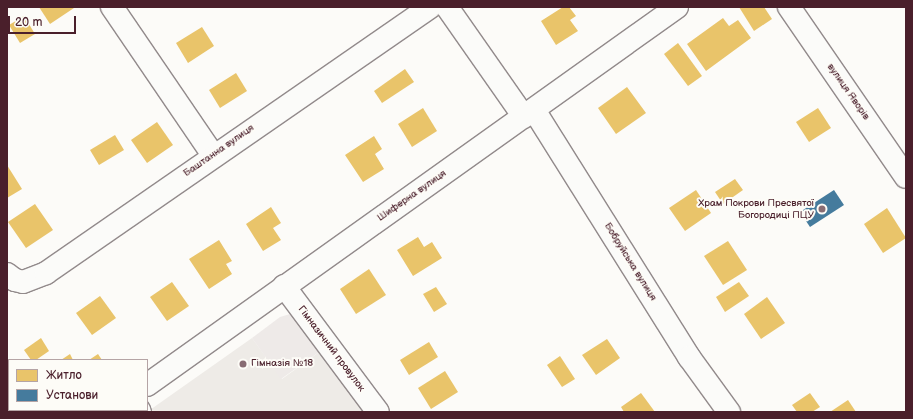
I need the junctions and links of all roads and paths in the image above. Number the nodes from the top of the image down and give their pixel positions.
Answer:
1 (112, 7) edge
2 (430, 7) edge
3 (447, 7) edge
4 (677, 7) edge
5 (789, 7) edge
6 (529, 113) junction
7 (213, 156) junction
8 (906, 176) edge
9 (7, 274) edge
10 (284, 286) junction
11 (148, 385) edge
12 (378, 412) edge
13 (729, 412) edge

1 - 7 street
2 - 7 street, Баштанна вулиця
3 - 6 street, Бобруйська вулиця
4 - 6 street, Шиферна вулиця
5 - 8 street, вулиця Яворів
6 - 10 street, Шиферна вулиця
6 - 13 street, Бобруйська вулиця
7 - 9 street, Баштанна вулиця
10 - 11 street, Шиферна вулиця
10 - 12 street, Гімназичний провулок

